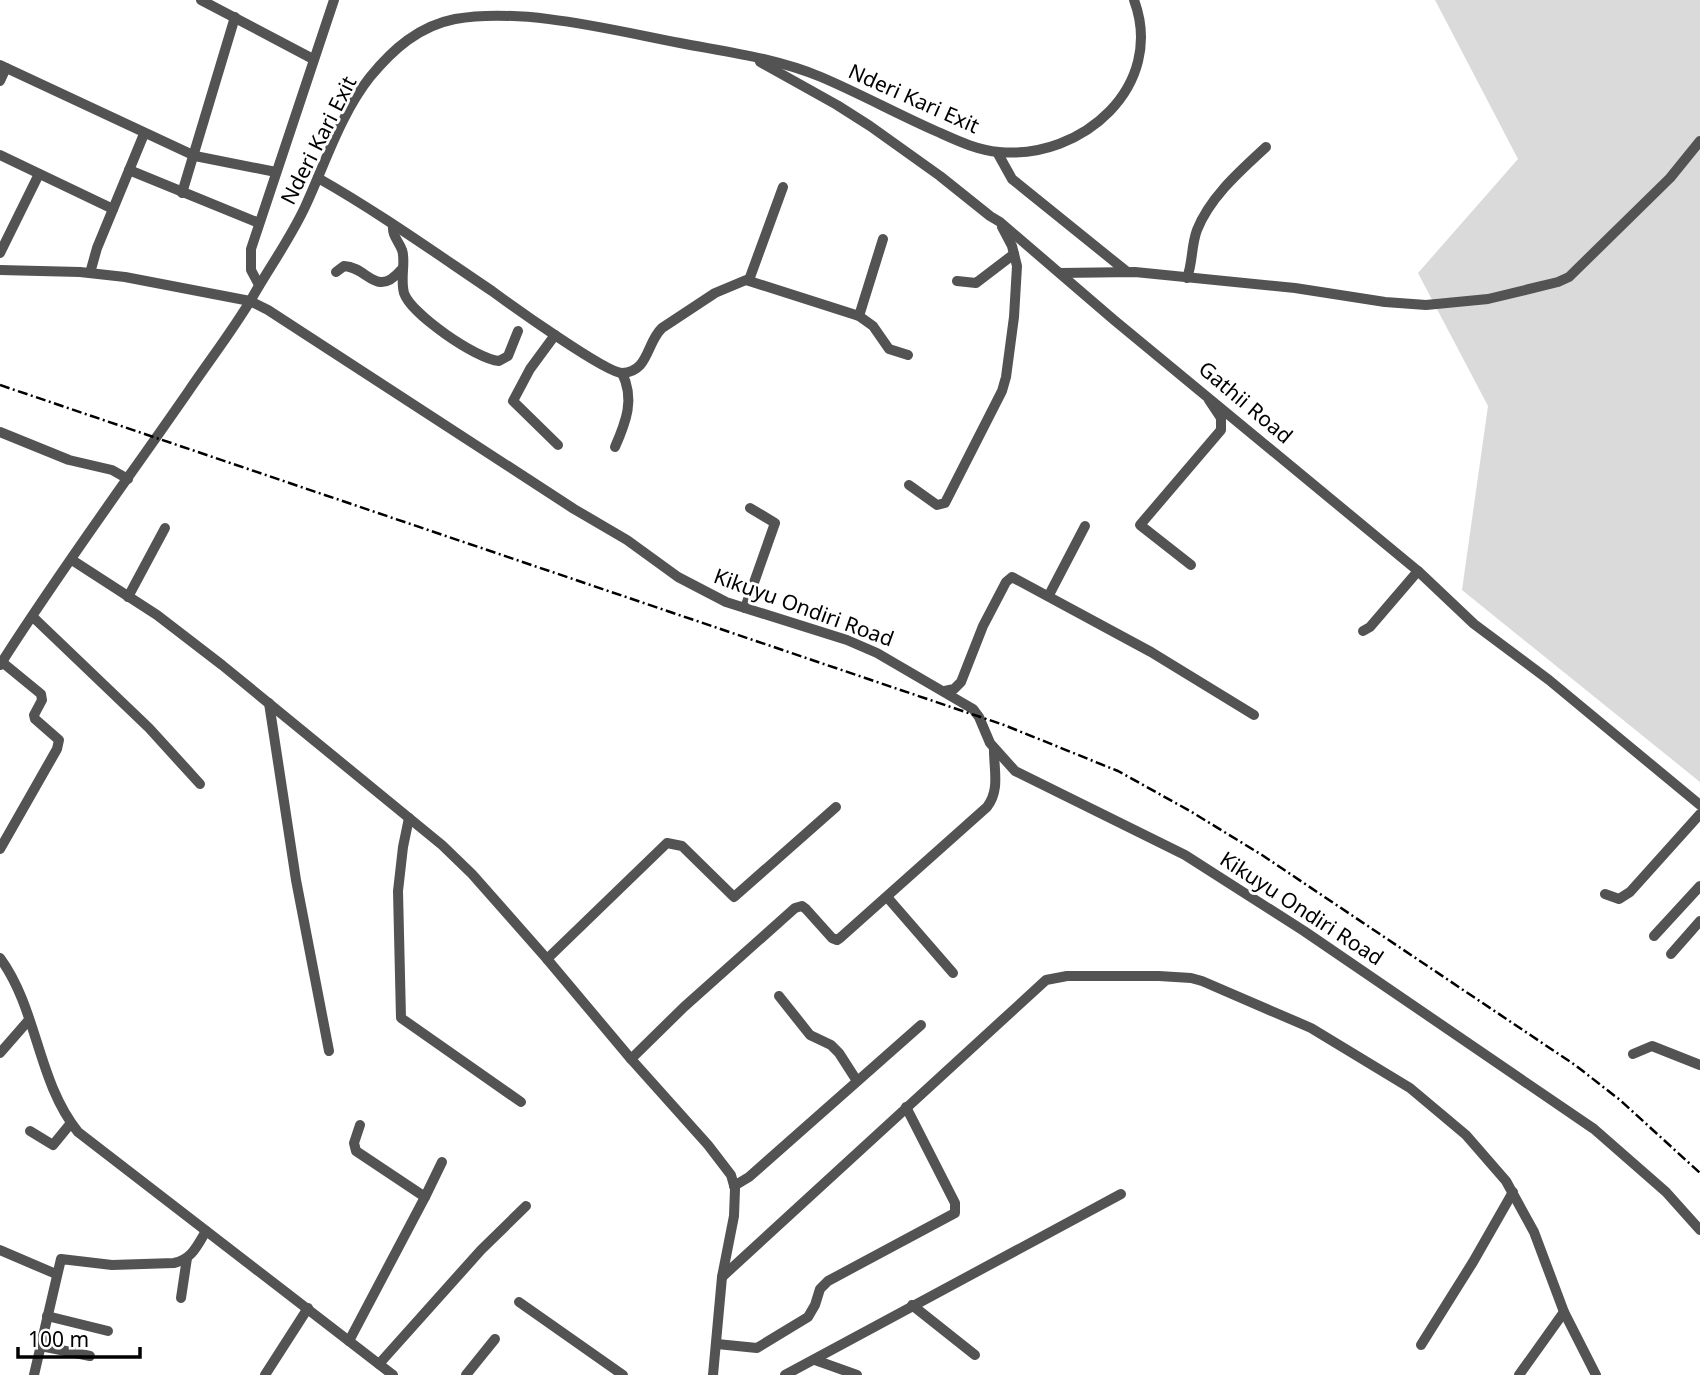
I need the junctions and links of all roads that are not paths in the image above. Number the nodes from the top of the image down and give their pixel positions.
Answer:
1 (201, 0) edge
2 (334, 0) edge
3 (1134, 0) edge
4 (235, 17) junction
5 (748, 56) junction
6 (313, 59) junction
7 (3, 66) edge
8 (0, 81) edge
9 (144, 134) junction
10 (1700, 141) edge
11 (1266, 147) dead end
12 (997, 152) junction
13 (0, 155) edge
14 (195, 156) junction
15 (129, 170) junction
16 (275, 172) junction
17 (39, 174) junction
18 (318, 178) junction
19 (783, 187) dead end
20 (181, 193) junction
21 (113, 209) junction
22 (1000, 222) junction
23 (258, 223) junction
24 (393, 225) junction
25 (883, 239) dead end
26 (0, 253) edge
27 (1014, 254) junction
28 (0, 270) edge
29 (401, 271) junction
30 (1126, 271) junction
31 (336, 272) dead end
32 (90, 273) junction
33 (1059, 273) junction
34 (1187, 278) junction
35 (749, 280) junction
36 (957, 281) dead end
37 (259, 285) junction
38 (250, 301) junction
39 (859, 316) junction
40 (518, 331) dead end
41 (555, 335) junction
42 (908, 355) dead end
43 (622, 373) junction
44 (1204, 393) junction
45 (0, 432) edge
46 (558, 445) dead end
47 (615, 447) dead end
48 (128, 480) junction
49 (909, 485) dead end
50 (750, 508) dead end
51 (1085, 526) dead end
52 (165, 528) dead end
53 (72, 560) junction
54 (1191, 565) dead end
55 (1418, 571) junction
56 (1049, 595) junction
57 (128, 597) junction
58 (746, 608) junction
59 (33, 617) junction
60 (1363, 631) dead end
61 (1, 664) edge
62 (945, 691) junction
63 (270, 703) junction
64 (1254, 715) dead end
65 (995, 750) junction
66 (200, 785) dead end
67 (1700, 805) edge
68 (836, 807) dead end
69 (1700, 814) edge
70 (409, 818) junction
71 (0, 849) edge
72 (1700, 886) edge
73 (1605, 894) dead end
74 (887, 897) junction
75 (1700, 921) edge
76 (1654, 936) dead end
77 (1671, 954) dead end
78 (0, 958) edge
79 (547, 959) junction
80 (953, 973) dead end
81 (779, 996) dead end
82 (28, 1021) junction
83 (921, 1025) dead end
84 (329, 1051) dead end
85 (0, 1053) edge
86 (1633, 1054) dead end
87 (631, 1059) junction
88 (1700, 1066) edge
89 (857, 1081) junction
90 (521, 1102) dead end
91 (906, 1107) junction
92 (71, 1124) junction
93 (360, 1125) dead end
94 (30, 1131) dead end
95 (442, 1162) dead end
96 (734, 1186) junction
97 (1513, 1192) junction
98 (1121, 1194) dead end
99 (425, 1197) junction
100 (526, 1206) dead end
101 (1700, 1230) edge
102 (206, 1231) junction
103 (0, 1250) edge
104 (187, 1258) junction
105 (56, 1274) junction
106 (722, 1277) junction
107 (181, 1298) dead end
108 (519, 1302) dead end
109 (912, 1305) junction
110 (308, 1308) junction
111 (1564, 1312) junction
112 (47, 1316) junction
113 (108, 1331) dead end
114 (495, 1339) dead end
115 (349, 1341) junction
116 (717, 1344) junction
117 (1421, 1345) dead end
118 (41, 1346) junction
119 (975, 1355) dead end
120 (90, 1356) dead end
121 (814, 1360) junction
122 (379, 1364) junction
123 (34, 1375) edge
124 (265, 1375) edge
125 (393, 1375) edge
126 (466, 1375) edge
127 (623, 1375) edge
128 (713, 1375) edge
129 (785, 1375) edge
130 (857, 1375) edge
131 (1519, 1375) edge
132 (1596, 1375) edge

1 - 4 street
2 - 6 street
3 - 12 street, Nderi Kari Exit
4 - 6 street
4 - 14 street
5 - 12 street, Nderi Kari Exit
5 - 18 street, Nderi Kari Exit
5 - 22 street, Gathii Road
6 - 16 street
7 - 8 street
7 - 9 street
9 - 14 street
9 - 15 street
10 - 34 street
11 - 34 street
12 - 30 street
13 - 17 street
14 - 16 street
14 - 20 street
15 - 20 street
15 - 21 street
16 - 23 street
17 - 21 street
17 - 26 street
18 - 24 street
18 - 37 street, Nderi Kari Exit
19 - 35 street
20 - 23 street
21 - 32 street
22 - 27 street
22 - 33 street, Gathii Road
23 - 37 street
24 - 29 street
24 - 41 street
25 - 39 street
27 - 36 street
27 - 49 street
28 - 32 street, Kikuyu Ondiri Road
29 - 31 street
29 - 40 street
30 - 33 street
30 - 34 street
32 - 38 street, Kikuyu Ondiri Road
33 - 44 street, Gathii Road
35 - 39 street
35 - 43 street
37 - 38 street, Nderi Kari Exit
38 - 48 street, Nderi Kari Exit
38 - 58 street, Kikuyu Ondiri Road
39 - 42 street
41 - 43 street
41 - 46 street
43 - 47 street
44 - 54 street
44 - 55 street, Gathii Road
45 - 48 street
48 - 53 street, Nderi Kari Exit
50 - 58 street
51 - 56 street
52 - 57 street
53 - 57 street
53 - 59 street, Nderi Kari Exit
55 - 60 street
55 - 67 street, Gathii Road
56 - 62 street
56 - 64 street
57 - 63 street
58 - 62 street, Kikuyu Ondiri Road
59 - 61 street, Nderi Kari Exit
59 - 66 street
61 - 71 street
62 - 65 street, Kikuyu Ondiri Road
63 - 70 street
63 - 84 street
65 - 74 street
65 - 101 street, Kikuyu Ondiri Road
68 - 79 street
69 - 73 street
70 - 79 street
70 - 90 street
72 - 76 street
74 - 80 street
74 - 87 street
75 - 77 street
78 - 82 street
79 - 87 street
81 - 89 street
82 - 85 street
82 - 92 street
83 - 89 street
86 - 88 street
87 - 96 street
89 - 96 street
91 - 97 street
91 - 106 street
91 - 116 street
92 - 94 street
92 - 102 street
93 - 99 street
95 - 99 street
96 - 106 street
97 - 111 street
97 - 117 street
98 - 109 street
99 - 115 street
100 - 122 street
102 - 104 street
102 - 110 street
103 - 105 street
104 - 105 street
104 - 107 street
105 - 112 street
106 - 116 street
108 - 127 street
109 - 119 street
109 - 121 street
110 - 115 street
110 - 124 street
111 - 131 street
111 - 132 street
112 - 113 street
112 - 118 street
114 - 126 street
115 - 122 street
116 - 128 street
118 - 120 street
118 - 123 street
121 - 129 street
121 - 130 street
122 - 125 street

